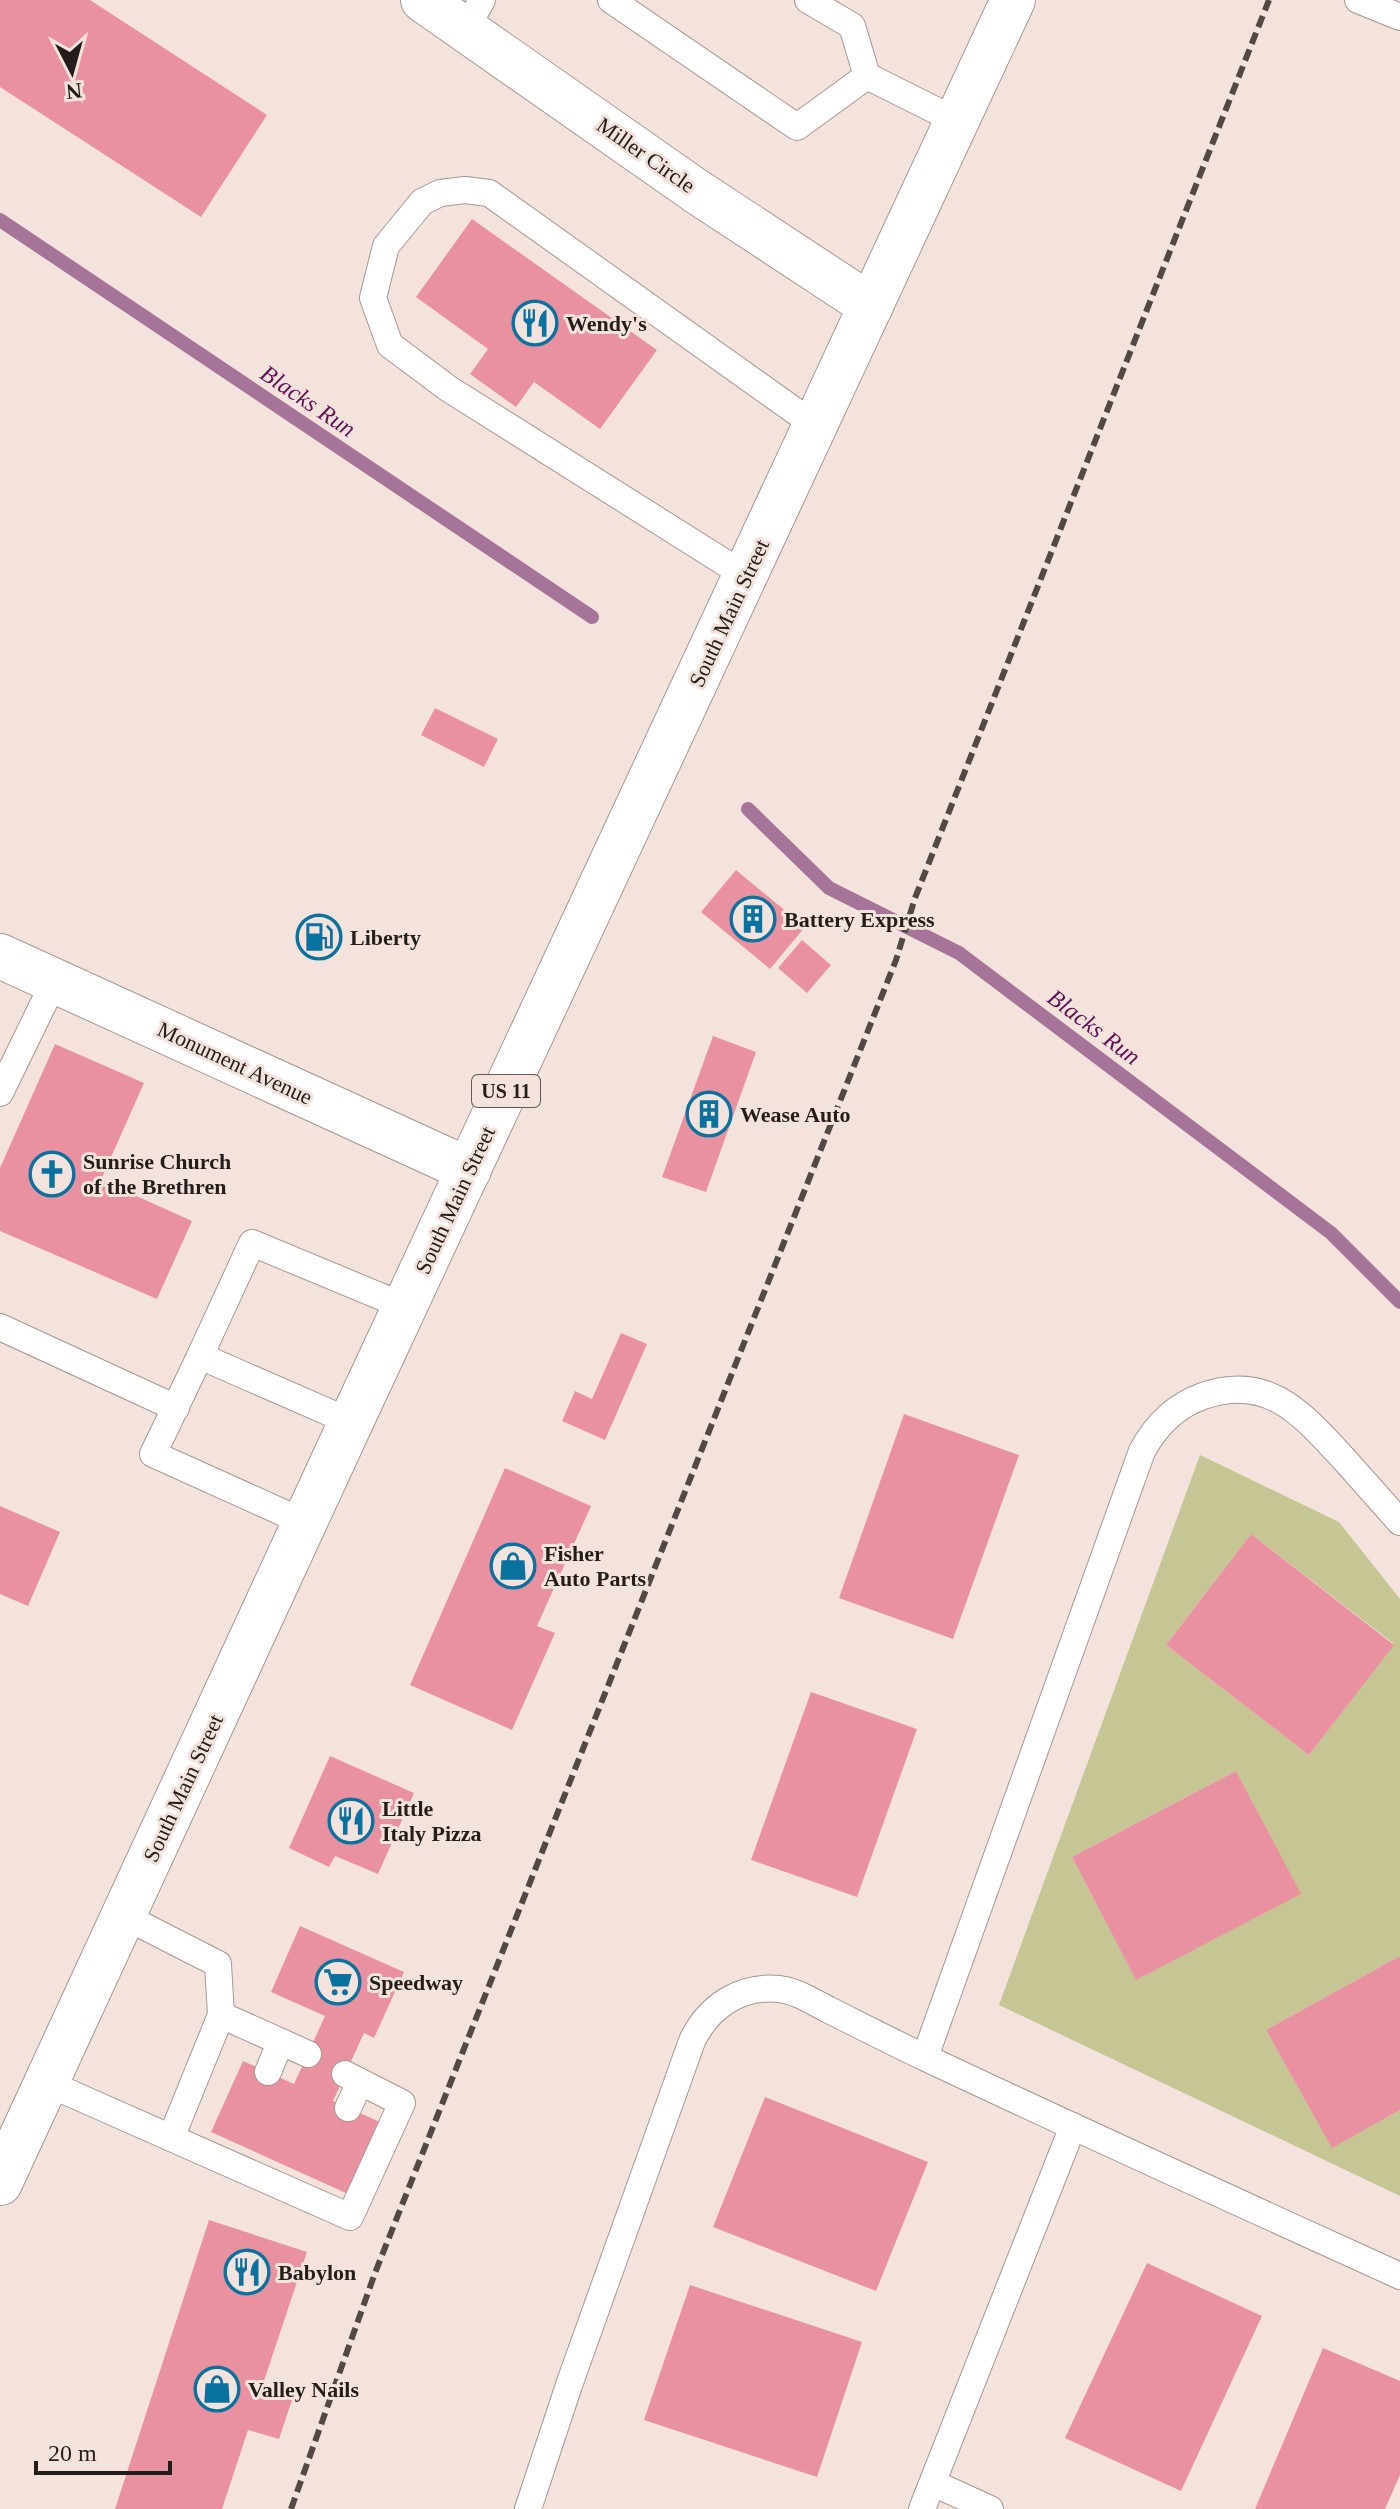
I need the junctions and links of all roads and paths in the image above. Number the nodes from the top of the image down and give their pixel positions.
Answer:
1 (423, 0) edge
2 (611, 0) edge
3 (808, 0) edge
4 (1013, 0) edge
5 (1358, 0) edge
6 (474, 15) edge
7 (1400, 17) edge
8 (867, 76) junction
9 (957, 121) junction
10 (871, 306) junction
11 (816, 426) junction
12 (746, 576) junction
13 (0, 956) edge
14 (55, 980) junction
15 (0, 1093) edge
16 (469, 1170) junction
17 (406, 1307) junction
18 (0, 1327) edge
19 (200, 1356) junction
20 (176, 1408) junction
21 (351, 1422) junction
22 (1400, 1522) edge
23 (306, 1523) junction
24 (124, 1916) junction
25 (221, 2015) junction
26 (280, 2043) junction
27 (308, 2054) dead end
28 (925, 2057) junction
29 (268, 2072) dead end
30 (47, 2083) junction
31 (348, 2108) dead end
32 (1073, 2126) junction
33 (171, 2138) junction
34 (0, 2183) edge
35 (1400, 2276) edge
36 (933, 2483) junction
37 (528, 2509) edge
38 (922, 2509) edge
39 (990, 2509) edge

1 - 6 main road, Miller Circle
2 - 8 lane
3 - 8 lane
4 - 9 main road, South Main Street / US 11
5 - 7 lane
6 - 10 main road, Miller Circle
8 - 9 lane
9 - 10 main road, South Main Street / US 11
10 - 11 main road, South Main Street / US 11
11 - 12 main road, South Main Street / US 11
11 - 12 lane
12 - 16 main road, South Main Street / US 11
13 - 14 main road, Monument Avenue
14 - 15 lane
14 - 16 main road, Monument Avenue
16 - 17 main road, South Main Street / US 11
17 - 19 lane
17 - 21 main road, South Main Street / US 11
18 - 20 lane
19 - 20 lane
19 - 21 lane
20 - 23 lane
21 - 23 main road, South Main Street / US 11
22 - 28 lane
23 - 24 main road, South Main Street / US 11
24 - 25 lane
24 - 30 main road, South Main Street / US 11
25 - 26 lane
25 - 33 lane
26 - 27 lane
26 - 29 lane
28 - 32 lane
28 - 37 lane
30 - 33 lane
30 - 34 main road, South Main Street / US 11
31 - 33 lane
32 - 35 lane
32 - 36 lane
36 - 38 lane
36 - 39 lane

